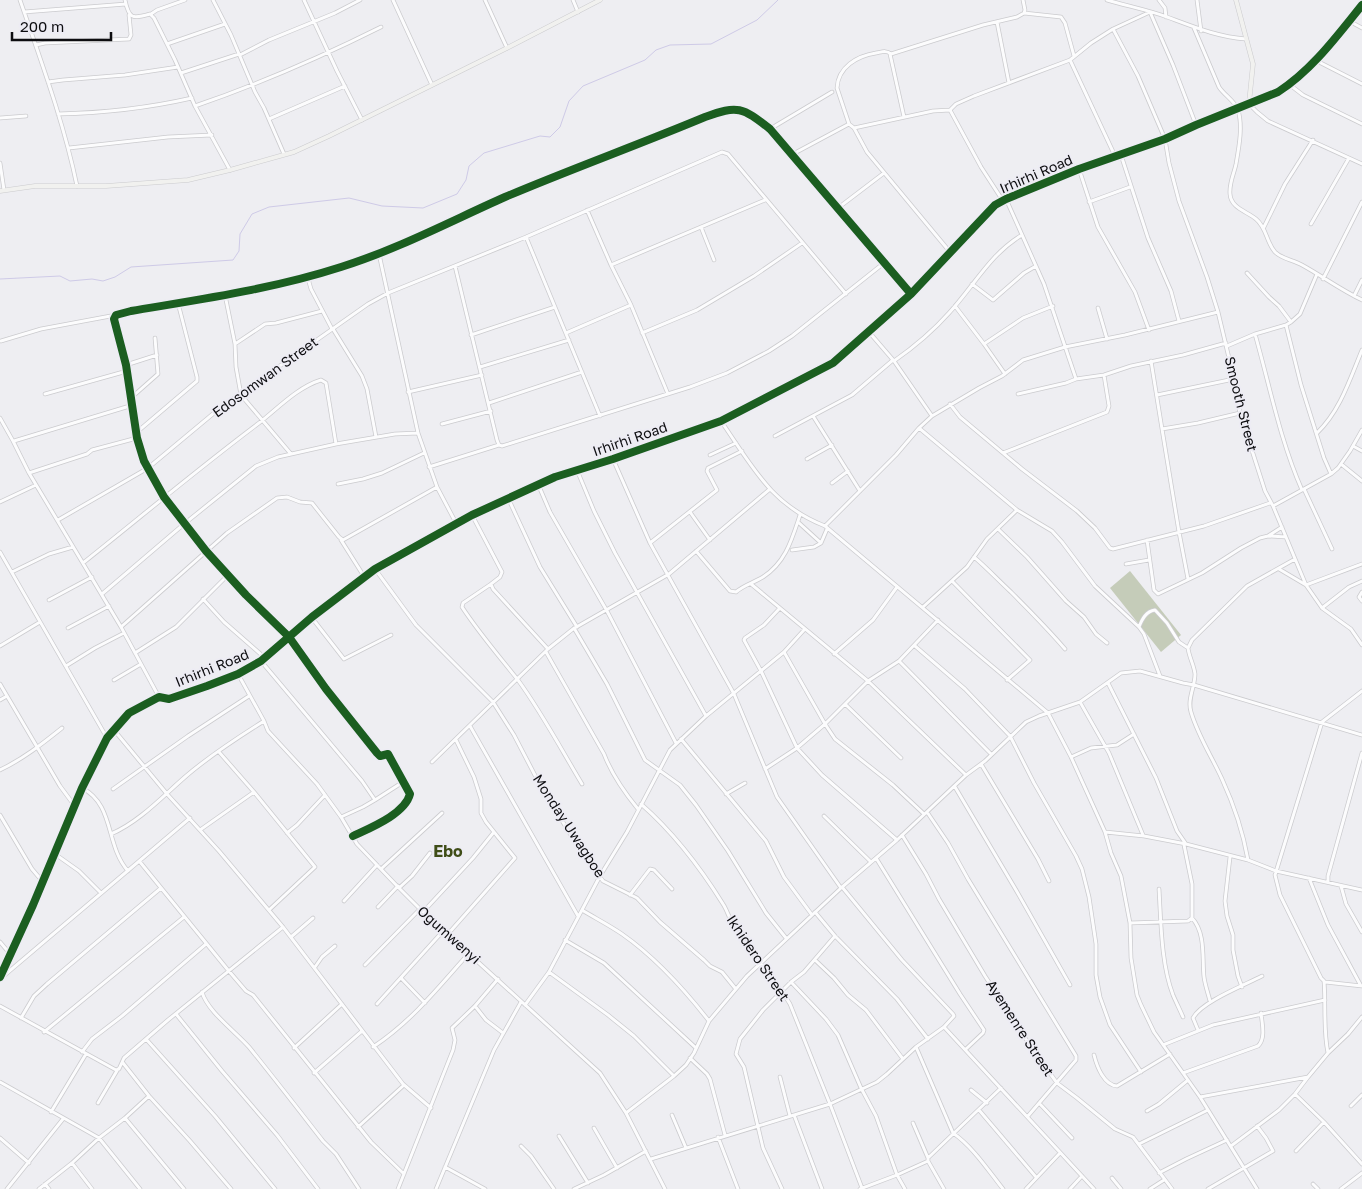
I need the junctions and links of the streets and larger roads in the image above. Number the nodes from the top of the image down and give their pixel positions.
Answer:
1 (20, 0) edge
2 (185, 0) edge
3 (213, 0) edge
4 (304, 0) edge
5 (360, 0) edge
6 (393, 0) edge
7 (485, 0) edge
8 (573, 0) edge
9 (600, 0) edge
10 (1023, 0) edge
11 (1107, 0) edge
12 (1159, 0) edge
13 (1197, 0) edge
14 (1236, 0) edge
15 (125, 2) edge
16 (1362, 5) edge
17 (24, 12) junction
18 (578, 12) junction
19 (1150, 12) junction
20 (1024, 13) junction
21 (151, 14) junction
22 (129, 15) junction
23 (1166, 17) junction
24 (314, 21) junction
25 (1349, 21) junction
26 (997, 22) junction
27 (225, 24) junction
28 (382, 27) dead end
29 (1194, 28) junction
30 (1362, 28) edge
31 (1114, 29) junction
32 (1201, 31) junction
33 (1246, 39) junction
34 (167, 44) junction
35 (36, 45) junction
36 (507, 48) junction
37 (328, 53) junction
38 (890, 54) junction
39 (240, 55) junction
40 (1074, 56) junction
41 (1070, 60) junction
42 (1315, 60) junction
43 (178, 67) junction
44 (181, 73) junction
45 (48, 82) junction
46 (1009, 83) junction
47 (1362, 84) edge
48 (252, 85) junction
49 (432, 85) junction
50 (1290, 85) junction
51 (345, 86) junction
52 (832, 92) dead end
53 (192, 98) junction
54 (1249, 103) junction
55 (195, 106) junction
56 (1238, 109) junction
57 (950, 110) junction
58 (58, 114) junction
59 (26, 116) dead end
60 (904, 117) junction
61 (0, 118) edge
62 (269, 119) junction
63 (362, 120) junction
64 (849, 124) junction
65 (1362, 124) edge
66 (1196, 125) junction
67 (770, 128) junction
68 (854, 128) junction
69 (212, 135) junction
70 (1165, 139) junction
71 (1313, 140) junction
72 (69, 148) junction
73 (284, 154) junction
74 (793, 154) junction
75 (1120, 155) junction
76 (1115, 156) junction
77 (1349, 158) junction
78 (0, 163) edge
79 (1362, 164) edge
80 (1079, 169) junction
81 (230, 170) junction
82 (884, 173) junction
83 (77, 187) junction
84 (1130, 187) junction
85 (2, 190) edge
86 (765, 200) junction
87 (1004, 200) junction
88 (1089, 202) junction
89 (1362, 202) edge
90 (838, 208) junction
91 (587, 210) junction
92 (1311, 224) dead end
93 (701, 227) junction
94 (1264, 227) junction
95 (1022, 235) junction
96 (526, 237) junction
97 (802, 242) junction
98 (950, 252) junction
99 (379, 254) junction
100 (714, 260) dead end
101 (884, 263) junction
102 (611, 265) junction
103 (455, 266) junction
104 (1036, 266) junction
105 (1247, 273) dead end
106 (1317, 274) junction
107 (310, 276) junction
108 (1323, 279) junction
109 (1362, 280) edge
110 (972, 284) junction
111 (388, 293) junction
112 (846, 294) junction
113 (911, 294) junction
114 (225, 295) junction
115 (1354, 296) junction
116 (1362, 300) edge
117 (178, 303) junction
118 (630, 305) junction
119 (955, 306) junction
120 (1053, 306) junction
121 (555, 307) junction
122 (1098, 308) dead end
123 (322, 311) junction
124 (1218, 312) junction
125 (116, 315) junction
126 (1179, 321) junction
127 (1291, 322) junction
128 (1286, 325) junction
129 (332, 329) junction
130 (1149, 330) junction
131 (869, 332) junction
132 (566, 333) junction
133 (642, 333) junction
134 (1255, 334) junction
135 (471, 335) junction
136 (155, 338) dead end
137 (1107, 338) junction
138 (569, 340) junction
139 (1, 341) edge
140 (235, 344) junction
141 (984, 344) junction
142 (1226, 344) junction
143 (1065, 347) junction
144 (1362, 350) edge
145 (157, 355) junction
146 (894, 361) junction
147 (1151, 361) junction
148 (126, 365) junction
149 (480, 367) junction
150 (127, 371) junction
151 (582, 372) junction
152 (1005, 374) junction
153 (482, 375) junction
154 (1104, 376) junction
155 (1076, 378) junction
156 (1234, 379) junction
157 (408, 392) junction
158 (45, 394) dead end
159 (241, 394) junction
160 (668, 394) junction
161 (1018, 394) dead end
162 (1157, 395) junction
163 (131, 397) junction
164 (489, 403) junction
165 (950, 404) junction
166 (132, 405) junction
167 (491, 412) junction
168 (1240, 413) junction
169 (600, 416) junction
170 (813, 416) junction
171 (932, 416) junction
172 (0, 418) edge
173 (262, 420) junction
174 (721, 421) junction
175 (442, 424) dead end
176 (919, 428) junction
177 (1162, 429) junction
178 (1362, 430) edge
179 (136, 432) junction
180 (418, 433) junction
181 (1317, 433) junction
182 (775, 436) dead end
183 (376, 437) junction
184 (137, 438) junction
185 (13, 441) junction
186 (736, 443) junction
187 (336, 444) junction
188 (499, 445) junction
189 (832, 445) junction
190 (1352, 446) junction
191 (742, 451) junction
192 (1362, 452) edge
193 (424, 453) junction
194 (1003, 453) junction
195 (291, 454) junction
196 (710, 455) dead end
197 (613, 459) junction
198 (807, 459) dead end
199 (1340, 464) junction
200 (148, 468) junction
201 (429, 468) junction
202 (577, 470) junction
203 (848, 472) junction
204 (29, 473) junction
205 (1331, 474) junction
206 (1362, 481) edge
207 (338, 484) dead end
208 (538, 484) junction
209 (832, 484) dead end
210 (36, 485) junction
211 (437, 487) junction
212 (770, 489) junction
213 (1303, 490) junction
214 (860, 491) junction
215 (164, 497) junction
216 (508, 498) junction
217 (0, 502) edge
218 (1271, 504) junction
219 (1017, 510) junction
220 (690, 512) junction
221 (800, 514) junction
222 (472, 515) junction
223 (58, 520) junction
224 (798, 522) junction
225 (456, 523) junction
226 (184, 524) junction
227 (826, 527) junction
228 (1282, 527) junction
229 (998, 529) junction
230 (1178, 532) junction
231 (1268, 536) junction
232 (1286, 537) junction
233 (341, 539) junction
234 (710, 540) junction
235 (1147, 540) junction
236 (650, 543) junction
237 (820, 543) junction
238 (73, 546) junction
239 (1332, 549) dead end
240 (792, 550) dead end
241 (206, 551) junction
242 (696, 551) junction
243 (0, 552) edge
244 (974, 557) junction
245 (1295, 559) junction
246 (1149, 560) junction
247 (83, 563) junction
248 (1126, 564) dead end
249 (1362, 564) edge
250 (375, 569) junction
251 (1279, 569) junction
252 (12, 572) junction
253 (669, 574) junction
254 (228, 575) junction
255 (92, 577) junction
256 (365, 578) junction
257 (1188, 579) junction
258 (952, 581) junction
259 (1362, 581) edge
260 (491, 584) junction
261 (751, 584) junction
262 (1306, 585) junction
263 (897, 587) junction
264 (638, 592) junction
265 (1362, 592) edge
266 (102, 594) junction
267 (203, 599) junction
268 (49, 600) dead end
269 (1362, 601) edge
270 (109, 606) junction
271 (922, 607) junction
272 (1322, 608) junction
273 (779, 609) junction
274 (607, 611) junction
275 (312, 618) junction
276 (938, 620) junction
277 (40, 622) junction
278 (121, 627) junction
279 (1139, 627) junction
280 (68, 628) dead end
281 (575, 628) junction
282 (804, 630) junction
283 (124, 633) junction
284 (391, 635) dead end
285 (289, 637) junction
286 (1107, 642) dead end
287 (1362, 645) edge
288 (0, 646) edge
289 (915, 646) junction
290 (1188, 648) junction
291 (1065, 649) dead end
292 (547, 651) junction
293 (784, 652) junction
294 (135, 653) junction
295 (834, 654) junction
296 (265, 658) junction
297 (261, 661) junction
298 (899, 661) junction
299 (141, 664) junction
300 (66, 666) junction
301 (761, 671) junction
302 (238, 674) junction
303 (1161, 677) junction
304 (114, 680) dead end
305 (517, 680) junction
306 (1007, 680) junction
307 (868, 681) junction
308 (1108, 683) junction
309 (0, 684) edge
310 (1194, 684) junction
311 (1362, 691) edge
312 (734, 694) junction
313 (7, 696) junction
314 (249, 696) junction
315 (159, 697) junction
316 (0, 700) edge
317 (493, 702) junction
318 (1080, 702) junction
319 (845, 704) junction
320 (1048, 713) junction
321 (706, 716) junction
322 (264, 721) junction
323 (1322, 722) junction
324 (825, 724) junction
325 (470, 726) junction
326 (62, 728) dead end
327 (114, 730) junction
328 (1134, 734) junction
329 (1362, 735) edge
330 (1010, 736) junction
331 (107, 738) junction
332 (681, 739) junction
333 (456, 740) junction
334 (676, 743) junction
335 (1106, 747) junction
336 (38, 748) junction
337 (797, 748) junction
338 (219, 752) junction
339 (1362, 753) edge
340 (991, 754) junction
341 (1071, 757) junction
342 (901, 758) dead end
343 (432, 762) dead end
344 (981, 764) junction
345 (145, 767) junction
346 (765, 769) junction
347 (0, 770) edge
348 (659, 771) junction
349 (966, 775) junction
350 (403, 782) junction
351 (745, 783) dead end
352 (582, 784) dead end
353 (955, 787) junction
354 (82, 788) junction
355 (113, 789) dead end
356 (254, 792) junction
357 (167, 794) junction
358 (726, 794) junction
359 (325, 795) junction
360 (375, 800) junction
361 (641, 804) junction
362 (74, 805) junction
363 (638, 809) junction
364 (442, 813) dead end
365 (926, 813) junction
366 (0, 815) edge
367 (341, 816) junction
368 (824, 816) dead end
369 (190, 818) junction
370 (200, 830) junction
371 (494, 832) junction
372 (1105, 832) junction
373 (287, 833) junction
374 (111, 834) junction
375 (902, 835) junction
376 (353, 836) junction
377 (1144, 836) junction
378 (897, 840) junction
379 (1185, 844) junction
380 (430, 853) dead end
381 (55, 854) junction
382 (1230, 857) junction
383 (876, 858) junction
384 (1248, 860) junction
385 (140, 862) junction
386 (871, 862) junction
387 (377, 865) junction
388 (381, 869) junction
389 (128, 871) junction
390 (1276, 872) junction
391 (600, 876) junction
392 (1308, 878) junction
393 (1049, 881) dead end
394 (43, 882) junction
395 (1328, 882) junction
396 (1341, 886) junction
397 (398, 887) junction
398 (161, 888) junction
399 (842, 888) junction
400 (672, 889) dead end
401 (1159, 889) dead end
402 (1362, 890) edge
403 (101, 893) junction
404 (630, 895) junction
405 (344, 901) dead end
406 (378, 907) dead end
407 (269, 910) junction
408 (421, 910) junction
409 (582, 910) junction
410 (815, 912) junction
411 (812, 915) junction
412 (184, 916) junction
413 (578, 916) junction
414 (313, 918) dead end
415 (1192, 918) junction
416 (1160, 921) junction
417 (1130, 923) junction
418 (283, 927) junction
419 (444, 930) junction
420 (1362, 932) edge
421 (448, 934) junction
422 (835, 936) junction
423 (291, 937) junction
424 (786, 938) junction
425 (565, 940) junction
426 (0, 942) edge
427 (206, 944) junction
428 (335, 946) dead end
429 (469, 953) junction
430 (11, 955) junction
431 (815, 960) junction
432 (762, 963) junction
433 (365, 965) dead end
434 (315, 967) junction
435 (228, 970) junction
436 (549, 972) junction
437 (1262, 976) dead end
438 (0, 978) edge
439 (401, 978) junction
440 (498, 980) junction
441 (791, 982) junction
442 (1324, 982) junction
443 (1070, 984) dead end
444 (1362, 986) edge
445 (1242, 987) junction
446 (735, 988) junction
447 (782, 991) junction
448 (202, 992) junction
449 (1325, 1000) junction
450 (1210, 1001) junction
451 (521, 1002) junction
452 (425, 1003) junction
453 (342, 1004) junction
454 (378, 1004) dead end
455 (525, 1005) junction
456 (0, 1006) edge
457 (476, 1006) junction
458 (1261, 1013) junction
459 (176, 1014) junction
460 (1183, 1017) dead end
461 (1362, 1017) edge
462 (21, 1018) junction
463 (709, 1021) junction
464 (944, 1027) junction
465 (1198, 1030) junction
466 (362, 1031) junction
467 (44, 1032) junction
468 (503, 1034) junction
469 (146, 1039) junction
470 (928, 1039) junction
471 (1163, 1045) junction
472 (373, 1047) junction
473 (916, 1047) junction
474 (294, 1048) junction
475 (696, 1048) junction
476 (966, 1049) junction
477 (84, 1053) junction
478 (1328, 1053) junction
479 (1170, 1054) junction
480 (1094, 1055) dead end
481 (690, 1058) junction
482 (903, 1059) junction
483 (123, 1062) junction
484 (119, 1068) junction
485 (1141, 1072) junction
486 (314, 1073) junction
487 (1183, 1073) junction
488 (674, 1076) junction
489 (780, 1077) dead end
490 (1308, 1077) junction
491 (1188, 1080) junction
492 (0, 1082) edge
493 (1056, 1083) junction
494 (404, 1085) junction
495 (861, 1088) junction
496 (1001, 1088) junction
497 (971, 1090) dead end
498 (1295, 1094) junction
499 (1362, 1095) edge
500 (149, 1096) junction
501 (1200, 1097) junction
502 (98, 1103) dead end
503 (987, 1103) junction
504 (1039, 1103) junction
505 (830, 1104) junction
506 (1351, 1106) dead end
507 (431, 1108) junction
508 (979, 1110) junction
509 (1208, 1110) junction
510 (1147, 1111) dead end
511 (51, 1112) junction
512 (626, 1113) junction
513 (672, 1115) dead end
514 (792, 1116) junction
515 (1028, 1116) junction
516 (125, 1118) junction
517 (63, 1119) junction
518 (1324, 1122) junction
519 (913, 1123) dead end
520 (757, 1125) junction
521 (1257, 1126) junction
522 (358, 1127) junction
523 (594, 1128) dead end
524 (954, 1133) junction
525 (725, 1135) junction
526 (559, 1136) dead end
527 (718, 1137) junction
528 (0, 1138) edge
529 (99, 1138) junction
530 (1072, 1138) dead end
531 (1227, 1140) junction
532 (1139, 1144) junction
533 (521, 1146) dead end
534 (1231, 1146) junction
535 (686, 1148) junction
536 (1296, 1150) dead end
537 (646, 1151) junction
538 (1060, 1153) junction
539 (650, 1160) junction
540 (928, 1160) junction
541 (29, 1163) junction
542 (72, 1163) junction
543 (1362, 1164) edge
544 (445, 1167) junction
545 (617, 1168) junction
546 (1244, 1169) junction
547 (1160, 1173) junction
548 (1362, 1173) edge
549 (404, 1174) junction
550 (897, 1175) junction
551 (1082, 1176) junction
552 (1036, 1177) junction
553 (1112, 1178) dead end
554 (1164, 1180) junction
555 (588, 1183) junction
556 (45, 1184) junction
557 (1313, 1184) dead end
558 (862, 1188) edge
559 (7, 1189) edge
560 (39, 1189) edge
561 (49, 1189) edge
562 (92, 1189) edge
563 (140, 1189) edge
564 (184, 1189) edge
565 (231, 1189) edge
566 (275, 1189) edge
567 (318, 1189) edge
568 (359, 1189) edge
569 (398, 1189) edge
570 (436, 1189) edge
571 (485, 1189) edge
572 (554, 1189) edge
573 (574, 1189) edge
574 (665, 1189) edge
575 (738, 1189) edge
576 (782, 1189) edge
577 (822, 1189) edge
578 (905, 1189) edge
579 (944, 1189) edge
580 (1003, 1189) edge
581 (1026, 1189) edge
582 (1070, 1189) edge
583 (1094, 1189) edge
584 (1121, 1189) edge
585 (1150, 1189) edge
586 (1172, 1189) edge
587 (1208, 1189) edge
588 (1257, 1189) edge
589 (1318, 1189) edge
590 (1341, 1189) edge

1 - 17 street
2 - 21 street
3 - 27 street
4 - 24 street
5 - 24 street
6 - 49 street
7 - 36 street
8 - 18 street
9 - 18 street
10 - 20 street
11 - 19 street
12 - 23 street
13 - 32 street
14 - 33 street
15 - 17 street
15 - 22 street
16 - 25 street, Irhirhi Road
17 - 35 street
18 - 36 street
19 - 23 street
19 - 31 street
19 - 66 street
20 - 26 street
20 - 40 street
21 - 22 street
21 - 34 street
22 - 35 street
23 - 29 street
24 - 37 street
24 - 39 street
25 - 30 street
25 - 42 street, Irhirhi Road
26 - 38 street
26 - 46 street
27 - 34 street
27 - 39 street
28 - 37 street
29 - 32 street
29 - 56 street
31 - 40 street
31 - 70 street, Smooth Street
32 - 33 street
33 - 54 street
34 - 43 street
35 - 45 street
36 - 49 street
37 - 48 street
37 - 51 street
38 - 60 street
38 - 64 street
39 - 44 street
39 - 48 street
40 - 41 street
41 - 46 street
41 - 76 street
42 - 47 street
42 - 50 street, Irhirhi Road
43 - 44 street
43 - 45 street
44 - 53 street
45 - 58 street
46 - 57 street
48 - 55 street
48 - 62 street
49 - 63 street
50 - 54 street, Irhirhi Road
50 - 65 street
51 - 62 street
51 - 63 street
52 - 67 street
53 - 55 street
53 - 58 street
54 - 56 street, Irhirhi Road
54 - 71 street
55 - 69 street
56 - 66 street, Irhirhi Road
56 - 94 street
57 - 60 street
57 - 87 street
58 - 72 street
59 - 61 street
60 - 68 street
62 - 73 street
63 - 73 street
64 - 68 street
64 - 74 street
66 - 70 street, Irhirhi Road
67 - 74 street
67 - 99 street
68 - 82 street
69 - 72 street
69 - 81 street
70 - 75 street, Irhirhi Road
70 - 124 street, Smooth Street
71 - 77 street
71 - 94 street
72 - 83 street
73 - 81 street
74 - 90 street
75 - 76 street, Irhirhi Road
75 - 84 street
76 - 80 street, Irhirhi Road
77 - 79 street
77 - 92 street
78 - 85 street
80 - 87 street, Irhirhi Road
80 - 88 street
81 - 83 street
82 - 90 street
82 - 98 street
83 - 85 street
84 - 88 street
84 - 126 street
86 - 91 street, Edosomwan Street
86 - 93 street
86 - 97 street
87 - 95 street
87 - 98 street, Irhirhi Road
88 - 130 street
89 - 108 street
90 - 101 street
91 - 96 street, Edosomwan Street
91 - 102 street
93 - 100 street
93 - 102 street
94 - 106 street
95 - 104 street
95 - 110 street
96 - 103 street, Edosomwan Street
96 - 121 street
97 - 112 street
97 - 133 street
98 - 113 street, Irhirhi Road
99 - 107 street
99 - 111 street
101 - 112 street
101 - 113 street
102 - 118 street
103 - 111 street, Edosomwan Street
103 - 135 street
104 - 110 street
104 - 120 street
105 - 127 street
106 - 108 street
106 - 127 street
107 - 114 street
107 - 123 street
108 - 115 street
109 - 115 street
110 - 119 street
111 - 129 street, Edosomwan Street
111 - 157 street
112 - 160 street
113 - 131 street, Irhirhi Road
114 - 117 street
114 - 140 street
115 - 116 street
117 - 125 street
117 - 179 street
118 - 132 street
118 - 133 street
119 - 141 street
119 - 146 street
120 - 141 street
120 - 143 street
121 - 132 street
121 - 135 street
122 - 137 street
123 - 129 street
123 - 140 street
124 - 126 street
124 - 142 street, Smooth Street
125 - 139 street
125 - 148 street
126 - 130 street
127 - 128 street
128 - 134 street
128 - 181 street
129 - 159 street, Edosomwan Street
129 - 183 street
130 - 137 street
131 - 146 street
131 - 174 street, Irhirhi Road
132 - 138 street
133 - 160 street
134 - 142 street
134 - 213 street
135 - 149 street
136 - 145 street
137 - 143 street
138 - 149 street
138 - 151 street
140 - 159 street
141 - 152 street
142 - 147 street
142 - 156 street, Smooth Street
143 - 152 street
143 - 155 street
144 - 181 street
145 - 148 street
145 - 163 street
146 - 170 street
146 - 171 street
147 - 154 street
147 - 162 street
148 - 150 street
149 - 153 street
150 - 158 street
150 - 163 street
151 - 164 street
151 - 169 street
152 - 165 street
153 - 157 street
153 - 164 street
154 - 155 street
154 - 194 street
155 - 161 street
156 - 162 street
156 - 168 street, Smooth Street
157 - 180 street
159 - 173 street
159 - 200 street, Edosomwan Street
160 - 169 street
162 - 177 street
163 - 166 street
164 - 167 street
165 - 171 street
165 - 194 street
166 - 179 street
166 - 185 street
167 - 175 street
167 - 188 street
168 - 177 street
168 - 218 street, Smooth Street
169 - 188 street
170 - 182 street
170 - 189 street
171 - 176 street
172 - 185 street
173 - 187 street
173 - 195 street
173 - 215 street
174 - 186 street
174 - 197 street, Irhirhi Road
176 - 214 street
176 - 219 street
177 - 230 street
178 - 190 street
179 - 184 street
180 - 183 street
180 - 193 street
181 - 205 street
183 - 187 street
184 - 200 street
184 - 204 street
185 - 204 street
186 - 191 street
186 - 196 street
187 - 195 street
188 - 201 street
189 - 198 street
189 - 203 street
190 - 192 street
190 - 199 street
191 - 212 street
191 - 220 street
193 - 201 street
193 - 207 street
194 - 235 street
195 - 226 street
197 - 202 street, Irhirhi Road
197 - 236 street
199 - 205 street
199 - 206 street
200 - 215 street
200 - 223 street, Edosomwan Street
201 - 211 street
202 - 208 street, Irhirhi Road
202 - 264 street
203 - 209 street
203 - 214 street
204 - 210 street
205 - 213 street
208 - 216 street, Irhirhi Road
208 - 274 street
210 - 217 street
210 - 223 street
211 - 225 street
211 - 233 street
212 - 221 street
212 - 234 street
213 - 218 street
213 - 239 street
214 - 227 street
215 - 226 street
215 - 247 street
216 - 222 street, Irhirhi Road
216 - 281 street
218 - 228 street, Smooth Street
218 - 230 street
219 - 229 street
219 - 279 street
220 - 234 street
220 - 236 street
221 - 224 street
221 - 227 street
222 - 225 street, Irhirhi Road
222 - 260 street
223 - 238 street
224 - 237 street
224 - 261 street
225 - 250 street, Irhirhi Road
226 - 241 street
226 - 266 street
227 - 237 street
227 - 263 street
228 - 231 street
228 - 232 street, Smooth Street
229 - 244 street
229 - 286 street
230 - 235 street
230 - 257 street
231 - 232 street
231 - 257 street
232 - 245 street, Smooth Street
233 - 241 street
233 - 256 street
234 - 242 street
235 - 246 street
236 - 253 street
237 - 240 street
238 - 247 street
238 - 252 street
241 - 254 street
241 - 278 street
242 - 253 street
242 - 261 street
243 - 252 street
244 - 258 street
244 - 291 street
245 - 251 street
245 - 262 street, Smooth Street
246 - 248 street
246 - 257 street
247 - 255 street
249 - 262 street
250 - 256 street, Irhirhi Road
250 - 317 street, Monday Uwagboe
251 - 262 street
251 - 290 street
252 - 277 street
253 - 264 street
253 - 312 street
254 - 267 street
254 - 285 street
255 - 266 street
255 - 268 street
256 - 275 street, Irhirhi Road
258 - 271 street
258 - 306 street
259 - 272 street
260 - 292 street
260 - 305 street
261 - 273 street
262 - 272 street, Smooth Street
263 - 271 street
263 - 295 street
264 - 274 street
264 - 321 street
265 - 269 street
266 - 270 street
267 - 294 street
267 - 296 street
270 - 278 street
270 - 280 street
271 - 276 street
272 - 287 street, Smooth Street
273 - 282 street
273 - 301 street
274 - 281 street
274 - 334 street
275 - 284 street
275 - 285 street, Irhirhi Road
276 - 289 street
276 - 306 street
277 - 288 street
277 - 300 street
278 - 283 street
279 - 290 street
279 - 303 street
281 - 292 street
281 - 348 street
282 - 293 street
282 - 295 street
283 - 294 street
283 - 300 street
285 - 296 street, Irhirhi Road
285 - 350 street
289 - 298 street
289 - 330 street
290 - 310 street
292 - 305 street
292 - 363 street
293 - 301 street
293 - 324 street
294 - 299 street
295 - 307 street
296 - 297 street, Irhirhi Road
297 - 302 street, Irhirhi Road
297 - 360 street
298 - 307 street
298 - 340 street
299 - 304 street
299 - 315 street
300 - 331 street
301 - 312 street
301 - 337 street
302 - 314 street, Ogumwenyi
302 - 315 street, Irhirhi Road
303 - 308 street
303 - 310 street
305 - 317 street
305 - 352 street
306 - 320 street
307 - 319 street
307 - 349 street
308 - 318 street
308 - 328 street
309 - 313 street
310 - 323 street
310 - 384 street
311 - 323 street
312 - 321 street
312 - 346 street
313 - 316 street
313 - 336 street
314 - 322 street, Ogumwenyi
314 - 345 street
315 - 327 street, Irhirhi Road
317 - 325 street
317 - 391 street, Monday Uwagboe
318 - 320 street
318 - 335 street
319 - 324 street
319 - 342 street
320 - 330 street
320 - 341 street
321 - 332 street
322 - 338 street
322 - 359 street, Ogumwenyi
323 - 329 street
323 - 390 street
324 - 337 street
324 - 365 street
325 - 333 street
325 - 413 street
326 - 336 street
327 - 331 street, Irhirhi Road
327 - 345 street
328 - 335 street
328 - 379 street
330 - 340 street
330 - 485 street
331 - 354 street, Irhirhi Road
332 - 334 street
332 - 358 street
333 - 343 street
333 - 371 street
334 - 348 street
335 - 341 street
335 - 377 street
336 - 347 street
336 - 362 street
337 - 346 street
337 - 378 street
338 - 356 street
338 - 357 street
339 - 395 street
340 - 344 street
341 - 372 street
344 - 349 street
344 - 393 street
345 - 355 street
345 - 357 street
346 - 399 street
348 - 361 street
348 - 424 street
349 - 353 street
350 - 360 street
350 - 376 street
351 - 358 street
353 - 365 street
353 - 443 street
354 - 362 street, Irhirhi Road
354 - 374 street
356 - 370 street
356 - 373 street
357 - 369 street
357 - 374 street
358 - 411 street
359 - 367 street, Ogumwenyi
359 - 373 street
360 - 367 street
361 - 363 street
361 - 432 street, Ikhidero Street
362 - 381 street, Irhirhi Road
363 - 391 street
364 - 388 street
365 - 375 street
365 - 493 street
366 - 394 street
367 - 376 street, Ogumwenyi
368 - 386 street
369 - 370 street
369 - 385 street
370 - 407 street
371 - 408 street
371 - 421 street
372 - 377 street
372 - 417 street
373 - 407 street
374 - 389 street
375 - 378 street
375 - 493 street, Ayemenre Street
376 - 387 street, Ogumwenyi
377 - 379 street
378 - 383 street
379 - 382 street
379 - 415 street
380 - 397 street
381 - 394 street, Irhirhi Road
381 - 403 street
382 - 384 street
382 - 445 street
383 - 386 street
383 - 476 street
384 - 390 street
385 - 389 street
385 - 398 street
386 - 399 street
387 - 388 street, Ogumwenyi
387 - 405 street
388 - 397 street, Ogumwenyi
389 - 403 street
390 - 392 street
390 - 442 street
391 - 404 street, Monday Uwagboe
391 - 409 street
392 - 395 street
392 - 444 street
394 - 430 street, Irhirhi Road
395 - 396 street
396 - 402 street
396 - 420 street
397 - 406 street
397 - 408 street, Ogumwenyi
398 - 412 street
398 - 462 street
399 - 410 street
399 - 464 street
400 - 404 street
401 - 416 street
403 - 438 street
404 - 446 street, Monday Uwagboe
407 - 418 street
408 - 419 street, Ogumwenyi
408 - 433 street
409 - 413 street
409 - 463 street
410 - 411 street
410 - 422 street
411 - 424 street
412 - 427 street
412 - 467 street
413 - 425 street
414 - 423 street
415 - 416 street
415 - 450 street
416 - 417 street
416 - 460 street
417 - 471 street
418 - 423 street
418 - 435 street
419 - 421 street, Ogumwenyi
419 - 439 street
421 - 429 street, Ogumwenyi
422 - 431 street
422 - 470 street
423 - 434 street
424 - 432 street
425 - 436 street
425 - 475 street
426 - 430 street
427 - 435 street
427 - 477 street
428 - 434 street
429 - 440 street, Ogumwenyi
429 - 452 street
430 - 438 street, Irhirhi Road
431 - 441 street
431 - 482 street
432 - 446 street
432 - 447 street, Ikhidero Street
434 - 453 street
435 - 448 street
435 - 474 street
436 - 455 street
436 - 488 street
437 - 445 street
439 - 452 street
439 - 454 street
440 - 451 street, Ogumwenyi
440 - 457 street
441 - 447 street
441 - 495 street
442 - 444 street
442 - 449 street
445 - 450 street
446 - 463 street
447 - 505 street, Ikhidero Street
447 - 520 street
448 - 459 street
448 - 568 street
449 - 458 street
449 - 478 street
450 - 465 street
451 - 455 street, Ogumwenyi
451 - 468 street
452 - 472 street
453 - 466 street
453 - 474 street
455 - 512 street, Ogumwenyi
456 - 462 street
457 - 468 street
457 - 507 street
458 - 465 street
458 - 487 street
459 - 469 street
459 - 567 street
461 - 478 street
462 - 467 street
463 - 475 street
464 - 470 street
464 - 476 street
465 - 471 street
466 - 472 street
466 - 486 street
467 - 477 street
468 - 544 street
469 - 483 street
469 - 566 street
470 - 473 street
471 - 479 street
472 - 494 street
473 - 482 street
473 - 524 street
474 - 486 street
475 - 481 street
476 - 496 street
477 - 484 street
477 - 511 street
478 - 490 street
479 - 485 street
479 - 487 street
480 - 485 street
481 - 488 street
481 - 525 street
482 - 495 street
483 - 484 street
483 - 500 street
484 - 502 street
486 - 522 street
487 - 491 street
488 - 512 street
489 - 514 street
490 - 498 street
490 - 501 street
491 - 501 street
491 - 510 street
492 - 511 street
493 - 504 street
493 - 532 street, Ayemenre Street
494 - 507 street
494 - 522 street
495 - 505 street
495 - 550 street
496 - 503 street
496 - 515 street
497 - 503 street
498 - 518 street
498 - 521 street
499 - 506 street
500 - 516 street
500 - 565 street
501 - 509 street
503 - 508 street
504 - 515 street
504 - 530 street
505 - 514 street
505 - 558 street, Ikhidero Street
507 - 549 street
508 - 524 street
508 - 552 street
509 - 531 street
509 - 532 street
511 - 517 street
512 - 537 street, Ogumwenyi
513 - 535 street
514 - 520 street
514 - 577 street
515 - 538 street
516 - 529 street
516 - 564 street
517 - 529 street
517 - 541 street
518 - 536 street
518 - 543 street
519 - 540 street
520 - 525 street
520 - 576 street
521 - 534 street
521 - 546 street
522 - 549 street
523 - 545 street
524 - 540 street
524 - 580 street
525 - 527 street
526 - 555 street
527 - 535 street
527 - 575 street
528 - 541 street
529 - 542 street
529 - 563 street
531 - 534 street
531 - 547 street
532 - 547 street, Ayemenre Street
533 - 572 street
534 - 546 street
535 - 539 street
537 - 539 street, Ogumwenyi
537 - 545 street
538 - 551 street
538 - 552 street
539 - 574 street, Ogumwenyi
540 - 550 street
540 - 579 street
541 - 559 street
542 - 556 street
542 - 562 street
544 - 570 street
544 - 571 street
545 - 555 street
546 - 587 street
546 - 588 street
547 - 554 street, Ayemenre Street
548 - 590 street
549 - 569 street
550 - 558 street
550 - 578 street
551 - 582 street
551 - 583 street
552 - 581 street
553 - 584 street
554 - 585 street
554 - 586 street, Ayemenre Street
555 - 573 street
556 - 560 street
556 - 561 street
557 - 589 street

